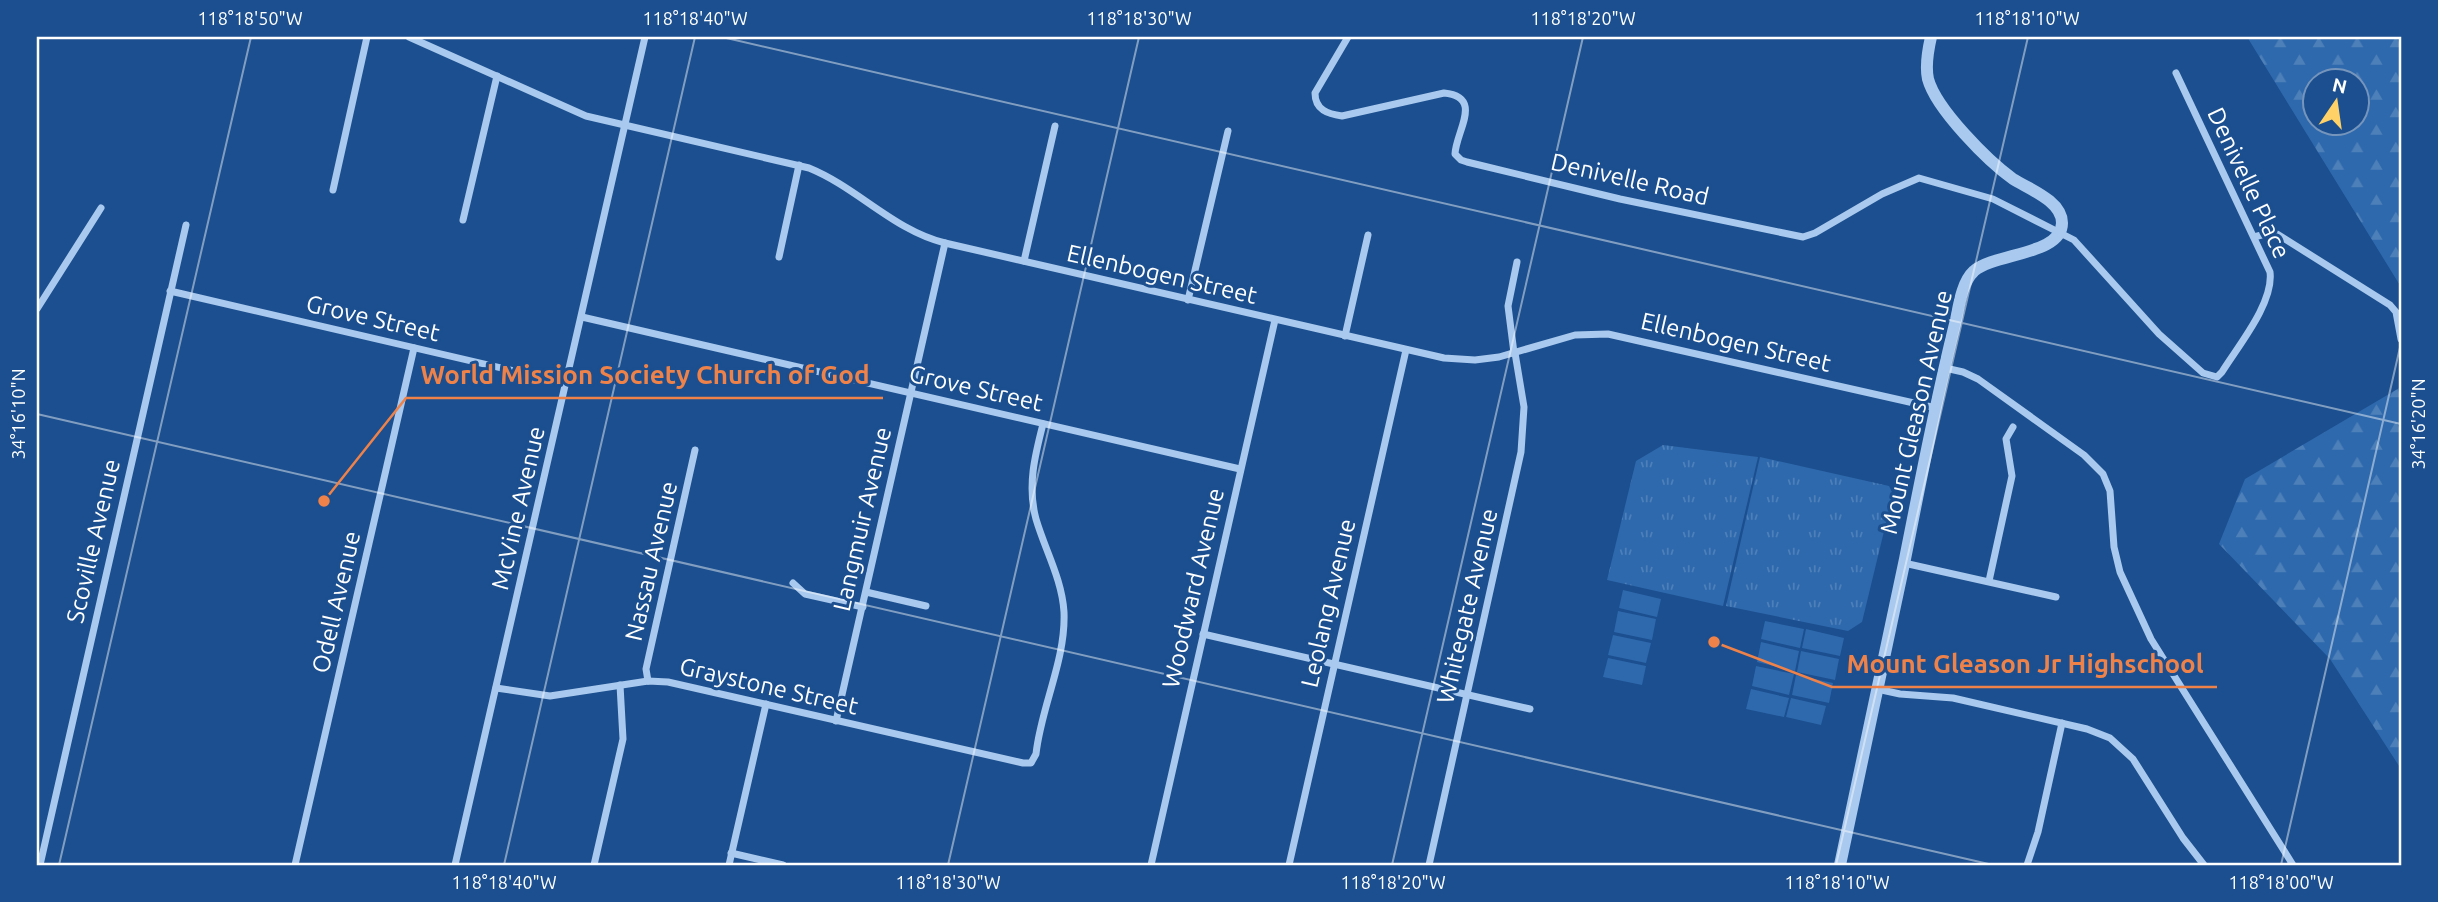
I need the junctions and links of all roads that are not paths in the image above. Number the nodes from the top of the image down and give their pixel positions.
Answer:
1 (368, 37) edge
2 (408, 37) edge
3 (645, 37) edge
4 (1348, 37) edge
5 (1931, 37) edge
6 (2176, 73) dead end
7 (497, 76) junction
8 (625, 126) junction
9 (1055, 126) dead end
10 (1228, 131) dead end
11 (799, 165) junction
12 (333, 190) dead end
13 (101, 208) dead end
14 (463, 220) dead end
15 (186, 225) dead end
16 (2061, 233) junction
17 (1368, 235) dead end
18 (2254, 237) junction
19 (945, 243) junction
20 (779, 257) dead end
21 (1024, 261) junction
22 (1517, 262) dead end
23 (170, 291) junction
24 (1188, 300) junction
25 (37, 309) edge
26 (582, 317) junction
27 (1275, 320) junction
28 (1345, 336) junction
29 (2401, 339) edge
30 (415, 348) junction
31 (1406, 350) junction
32 (1515, 353) junction
33 (1945, 368) junction
34 (566, 383) junction
35 (910, 393) junction
36 (1936, 408) junction
37 (1043, 424) junction
38 (2013, 427) dead end
39 (695, 450) dead end
40 (1240, 469) junction
41 (1904, 563) junction
42 (1989, 581) junction
43 (793, 583) dead end
44 (866, 592) junction
45 (2056, 597) dead end
46 (926, 606) dead end
47 (863, 607) junction
48 (1203, 634) junction
49 (1334, 664) junction
50 (648, 681) junction
51 (620, 685) junction
52 (496, 688) junction
53 (1877, 689) junction
54 (1467, 694) junction
55 (766, 704) junction
56 (1530, 709) dead end
57 (836, 721) junction
58 (2062, 723) junction
59 (732, 853) junction
60 (40, 865) edge
61 (295, 865) edge
62 (455, 865) edge
63 (594, 865) edge
64 (729, 865) edge
65 (783, 865) edge
66 (1151, 865) edge
67 (1289, 865) edge
68 (1429, 865) edge
69 (1840, 865) edge
70 (2027, 865) edge
71 (2204, 865) edge
72 (2292, 865) edge

1 - 12 street
2 - 7 street, Ellenbogen Street
3 - 8 street, McVine Avenue
4 - 16 street, Denivelle Road
5 - 16 street
6 - 18 street, Denivelle Place
7 - 8 street, Ellenbogen Street
7 - 14 street
8 - 11 street, Ellenbogen Street
8 - 26 street, McVine Avenue
9 - 21 street
10 - 24 street
11 - 19 street, Ellenbogen Street
11 - 20 street
13 - 25 street
15 - 23 street, Scoville Avenue
16 - 18 street, Denivelle Place
16 - 33 street, Mount Gleason Avenue
17 - 28 street
18 - 29 street
19 - 21 street, Ellenbogen Street
19 - 35 street, Langmuir Avenue
21 - 24 street, Ellenbogen Street
22 - 32 street, Whitegate Avenue
23 - 30 street, Grove Street
23 - 60 street, Scoville Avenue
24 - 27 street, Ellenbogen Street
26 - 34 street, McVine Avenue
26 - 35 street, Grove Street
27 - 28 street, Ellenbogen Street
27 - 40 street, Woodward Avenue
28 - 31 street, Ellenbogen Street
30 - 34 street, Grove Street
30 - 61 street, Odell Avenue
31 - 32 street, Ellenbogen Street
31 - 49 street, Leolang Avenue
32 - 36 street, Ellenbogen Street
32 - 54 street, Whitegate Avenue
33 - 36 street, Mount Gleason Avenue
33 - 72 street
34 - 52 street, McVine Avenue
35 - 37 street, Grove Street
35 - 44 street, Langmuir Avenue
36 - 41 street, Mount Gleason Avenue
37 - 40 street, Grove Street
37 - 57 street, Graystone Street
38 - 42 street
39 - 50 street, Nassau Avenue
40 - 48 street, Woodward Avenue
41 - 42 street
41 - 53 street, Mount Gleason Avenue
42 - 45 street
43 - 47 street
44 - 46 street
44 - 47 street, Langmuir Avenue
47 - 57 street, Langmuir Avenue
48 - 49 street
48 - 66 street, Woodward Avenue
49 - 54 street
49 - 67 street, Leolang Avenue
50 - 51 street, Graystone Street
50 - 55 street, Graystone Street
51 - 52 street, Graystone Street
51 - 63 street
52 - 62 street, McVine Avenue
53 - 58 street
53 - 69 street, Mount Gleason Avenue
54 - 56 street
54 - 68 street, Whitegate Avenue
55 - 57 street, Graystone Street
55 - 59 street
58 - 70 street
58 - 71 street
59 - 64 street
59 - 65 street

